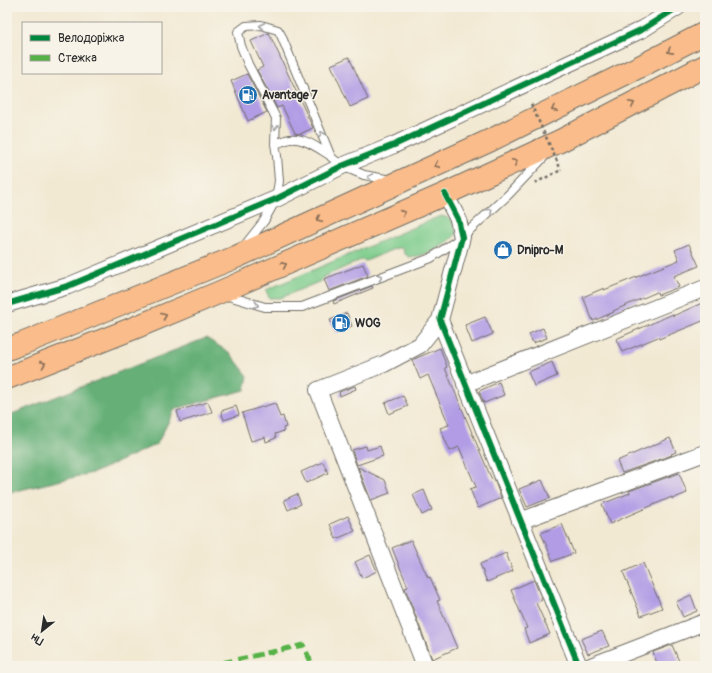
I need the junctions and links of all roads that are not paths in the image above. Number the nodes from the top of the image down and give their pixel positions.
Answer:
1 (678, 7) edge
2 (705, 33) edge
3 (705, 66) edge
4 (560, 141) junction
5 (275, 144) junction
6 (337, 162) junction
7 (399, 182) junction
8 (445, 194) junction
9 (276, 199) junction
10 (462, 237) junction
11 (236, 257) junction
12 (705, 288) edge
13 (218, 293) junction
14 (7, 304) edge
15 (440, 320) junction
16 (7, 349) edge
17 (7, 378) edge
18 (465, 384) junction
19 (705, 454) edge
20 (520, 521) junction
21 (705, 622) edge
22 (425, 666) edge
23 (579, 666) edge
24 (591, 666) edge

1 - 6 street
2 -> 7 highway
4 -> 3 highway
8 -> 4 highway
10 -> 4 lane
5 - 6 lane
6 -> 5 lane
5 - 9 lane
7 -> 6 lane
6 - 9 street
7 -> 11 highway
8 - 10 street
13 -> 8 highway
9 - 11 lane
9 - 14 street
13 -> 10 lane
10 - 15 street
11 - 16 highway
12 - 18 street
17 -> 13 highway
15 - 18 street
15 - 22 street
18 - 20 street
19 - 20 street
20 - 23 street
21 - 24 street

